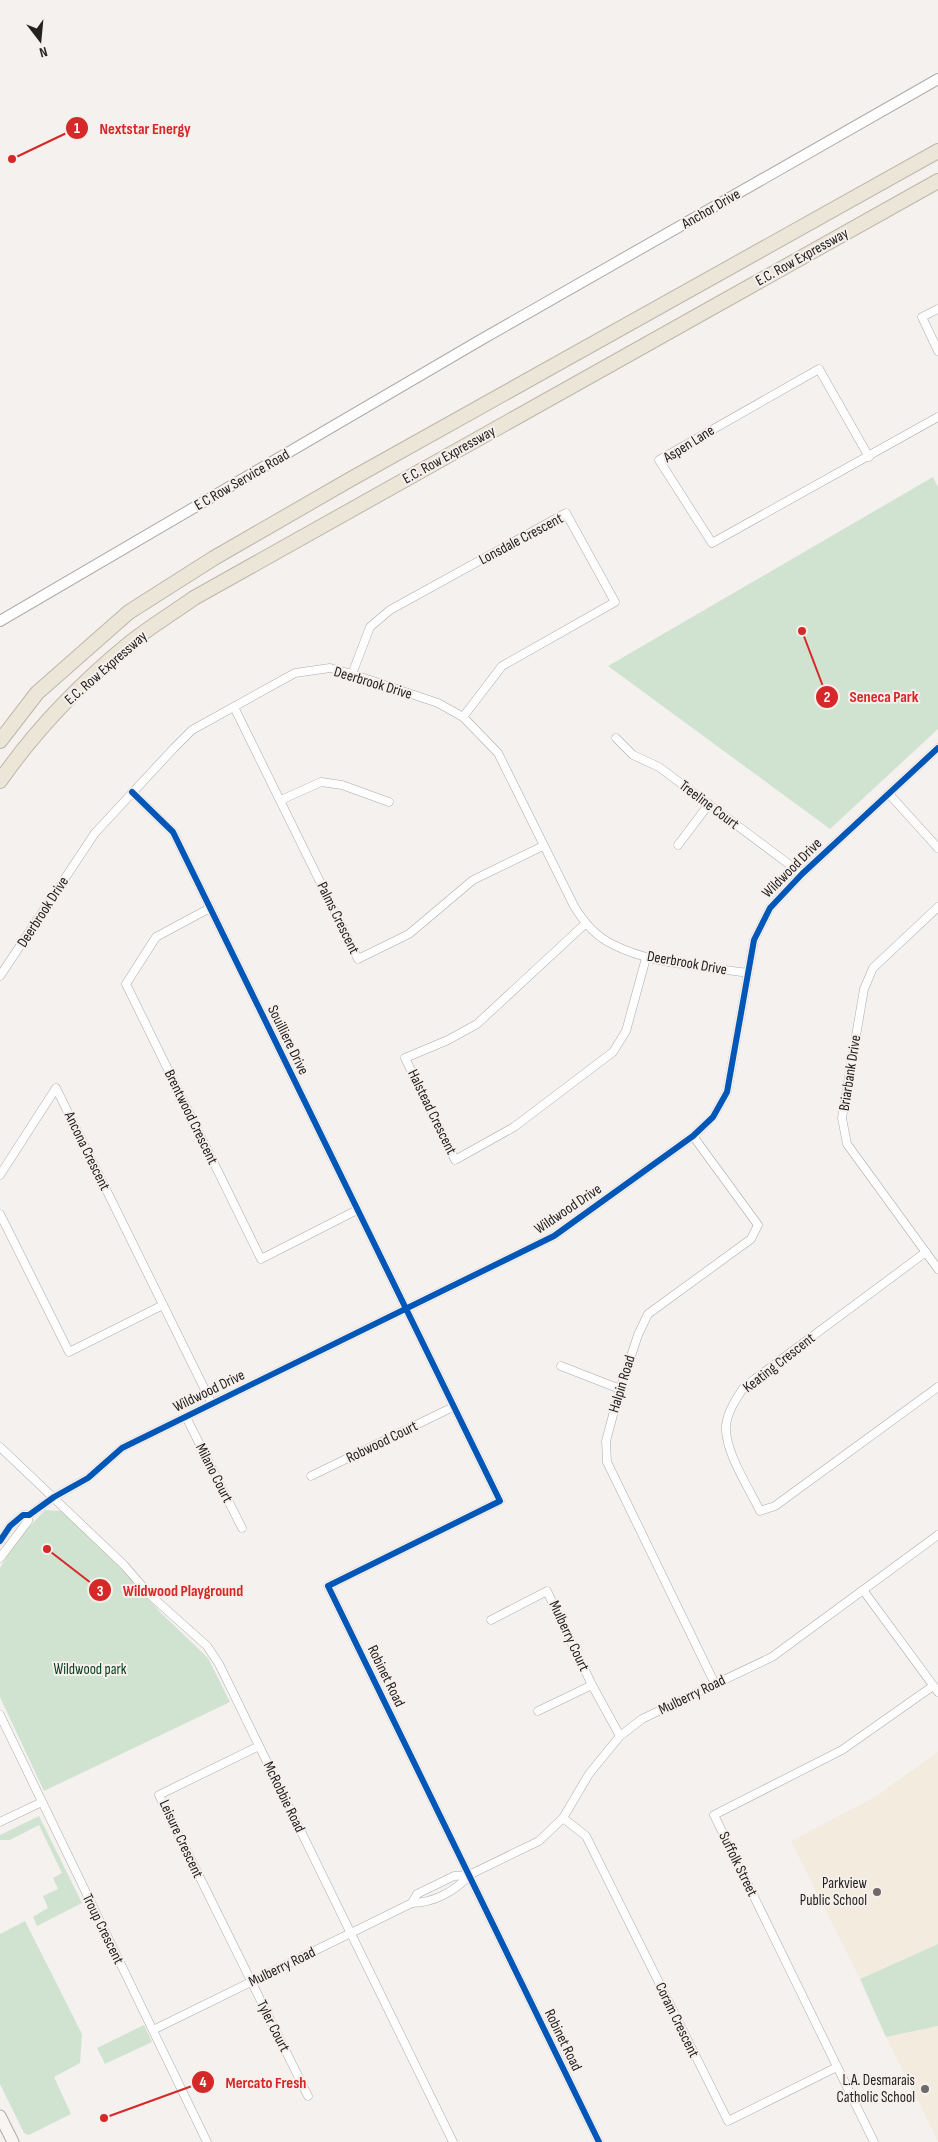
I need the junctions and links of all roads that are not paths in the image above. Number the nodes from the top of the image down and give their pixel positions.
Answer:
1 (938, 79) edge
2 (938, 151) edge
3 (938, 180) edge
4 (938, 309) edge
5 (484, 338) joint
6 (938, 351) edge
7 (938, 416) edge
8 (869, 457) junction
9 (0, 622) edge
10 (352, 674) junction
11 (234, 707) junction
12 (463, 716) junction
13 (616, 738) dead end
14 (0, 741) edge
15 (938, 748) edge
16 (0, 781) edge
17 (132, 792) junction
18 (888, 794) junction
19 (280, 800) junction
20 (389, 802) dead end
21 (709, 804) junction
22 (678, 845) dead end
23 (543, 846) junction
24 (938, 848) edge
25 (802, 874) junction
26 (938, 907) edge
27 (210, 908) junction
28 (585, 924) junction
29 (646, 958) junction
30 (748, 973) junction
31 (0, 976) edge
32 (693, 1136) junction
33 (0, 1175) edge
34 (357, 1210) junction
35 (0, 1214) edge
36 (926, 1252) junction
37 (938, 1269) edge
38 (163, 1305) junction
39 (406, 1310) junction
40 (561, 1366) dead end
41 (938, 1387) edge
42 (620, 1389) junction
43 (212, 1404) junction
44 (453, 1407) junction
45 (186, 1417) junction
46 (0, 1447) edge
47 (311, 1476) dead end
48 (54, 1497) junction
49 (29, 1515) junction
50 (242, 1528) dead end
51 (938, 1535) edge
52 (0, 1541) edge
53 (0, 1558) edge
54 (863, 1590) junction
55 (491, 1620) dead end
56 (715, 1684) junction
57 (592, 1685) junction
58 (936, 1689) edge
59 (538, 1711) dead end
60 (0, 1715) edge
61 (620, 1736) junction
62 (259, 1746) junction
63 (42, 1802) junction
64 (563, 1818) junction
65 (0, 1822) edge
66 (468, 1875) junction
67 (412, 1903) junction
68 (351, 1933) junction
69 (251, 1982) junction
70 (153, 2030) junction
71 (837, 2067) junction
72 (308, 2096) dead end
73 (0, 2116) edge
74 (13, 2142) edge
75 (207, 2142) edge
76 (453, 2142) edge
77 (599, 2142) edge
78 (874, 2142) edge

1 - 5 street, Anchor Drive
2 - 14 highway, E.C. Row Expressway
3 - 16 highway, E.C. Row Expressway
4 - 6 street
5 - 9 street, E C Row Service Road
7 - 8 street, Aspen Lane
8 - 8 street, Aspen Lane
10 - 11 street, Deerbrook Drive
10 - 12 street, Deerbrook Drive
10 - 12 street, Lonsdale Crescent
11 - 17 street, Deerbrook Drive
11 - 19 street, Palms Crescent
12 - 23 street, Deerbrook Drive
13 - 21 street, Treeline Court
15 - 18 street, Wildwood Drive
17 - 27 street, Souilliere Drive
17 - 31 street, Deerbrook Drive
18 - 24 street
18 - 25 street, Wildwood Drive
19 - 20 street
19 - 23 street, Palms Crescent
21 - 22 street
21 - 25 street, Treeline Court
23 - 28 street, Deerbrook Drive
25 - 30 street, Wildwood Drive
26 - 36 street, Briarbank Drive
27 - 34 street, Souilliere Drive
27 - 34 street, Brentwood Crescent
28 - 29 street, Deerbrook Drive
28 - 29 street, Halstead Crescent
29 - 30 street, Deerbrook Drive
30 - 32 street, Wildwood Drive
32 - 39 street, Wildwood Drive
32 - 42 street, Halpin Road
33 - 38 street, Ancona Crescent
34 - 39 street, Souilliere Drive
35 - 38 street
36 - 37 street, Briarbank Drive
36 - 41 street, Keating Crescent
38 - 43 street, Ancona Crescent
39 - 43 street, Wildwood Drive
39 - 44 street, Robinet Road
40 - 42 street
42 - 56 street, Halpin Road
43 - 45 street, Wildwood Drive
44 - 47 street, Robwood Court
44 - 66 street, Robinet Road
45 - 48 street, Wildwood Drive
45 - 50 street, Milano Court
46 - 48 street, McRobbie Road
48 - 49 street, Wildwood Drive
48 - 62 street, McRobbie Road
49 - 52 street
49 - 53 street
51 - 54 street, Mulberry Road
54 - 56 street, Mulberry Road
54 - 58 street
55 - 57 street, Mulberry Court
56 - 61 street, Mulberry Road
57 - 59 street, Mulberry Court
57 - 61 street, Mulberry Court
58 - 71 street, Suffolk Street
60 - 63 street, Troup Crescent
61 - 64 street, Mulberry Road
62 - 68 street, McRobbie Road
62 - 69 street, Leisure Crescent
63 - 65 street
63 - 70 street, Troup Crescent
64 - 66 street, Mulberry Road
64 - 71 street, Coram Crescent
66 - 67 street, Mulberry Road
66 - 67 street, Mulberry Road
66 - 77 street, Robinet Road
67 - 68 street, Mulberry Road
68 - 69 street, Mulberry Road
68 - 76 street, McRobbie Road
69 - 70 street, Mulberry Road
69 - 72 street, Tyler Court
70 - 75 street, Troup Crescent
71 - 78 street, Suffolk Street
73 - 74 main road

